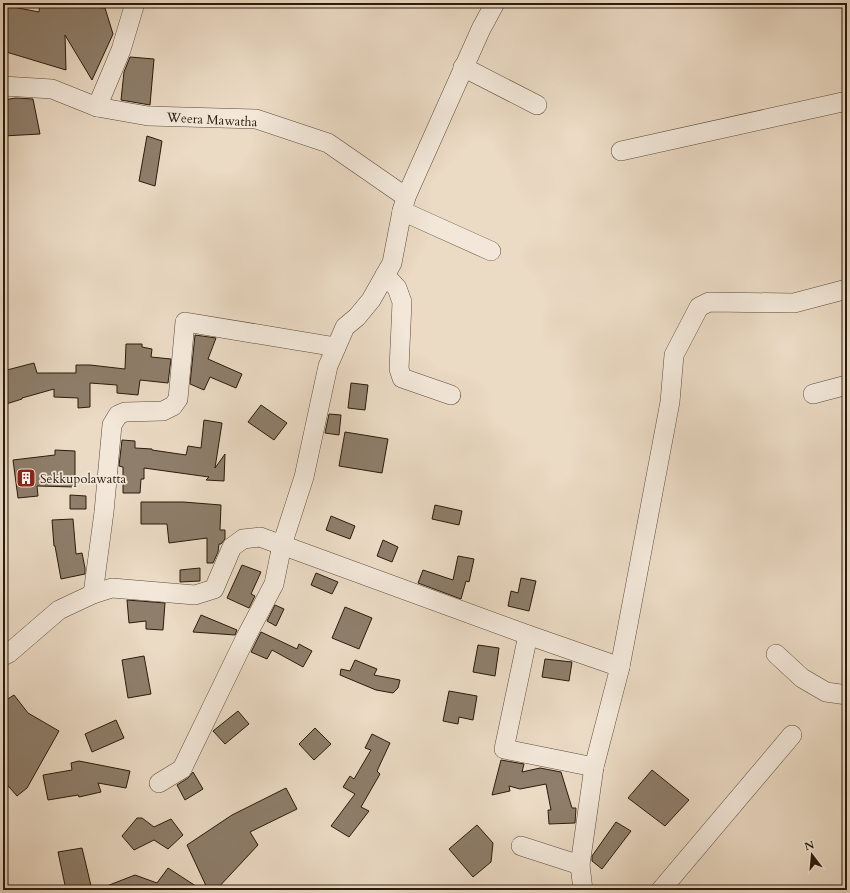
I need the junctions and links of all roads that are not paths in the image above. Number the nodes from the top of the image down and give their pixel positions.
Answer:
1 (136, 3) edge
2 (495, 3) edge
3 (463, 67) junction
4 (3, 86) edge
5 (847, 101) edge
6 (537, 105) dead end
7 (97, 107) junction
8 (621, 150) dead end
9 (404, 204) junction
10 (491, 251) dead end
11 (385, 275) junction
12 (847, 289) edge
13 (336, 347) junction
14 (847, 385) edge
15 (812, 394) dead end
16 (451, 395) dead end
17 (282, 545) junction
18 (93, 594) junction
19 (528, 635) junction
20 (776, 654) dead end
21 (3, 656) edge
22 (620, 667) junction
23 (847, 695) edge
24 (792, 735) dead end
25 (594, 768) junction
26 (159, 784) dead end
27 (521, 846) dead end
28 (580, 866) junction
29 (583, 890) edge
30 (662, 890) edge

1 - 7 street
2 - 3 street
3 - 6 street
3 - 9 street
4 - 7 street, Weera Mawatha
5 - 8 street
7 - 9 street, Weera Mawatha
9 - 10 street, Weera Mawatha
9 - 11 street
11 - 13 street
11 - 16 street
12 - 22 street
13 - 17 street
13 - 18 street
14 - 15 street
17 - 18 street
17 - 19 street
17 - 26 street
18 - 21 street
19 - 22 street
19 - 25 street
20 - 23 street
22 - 25 street
24 - 30 street
25 - 28 street
27 - 28 street
28 - 29 street

